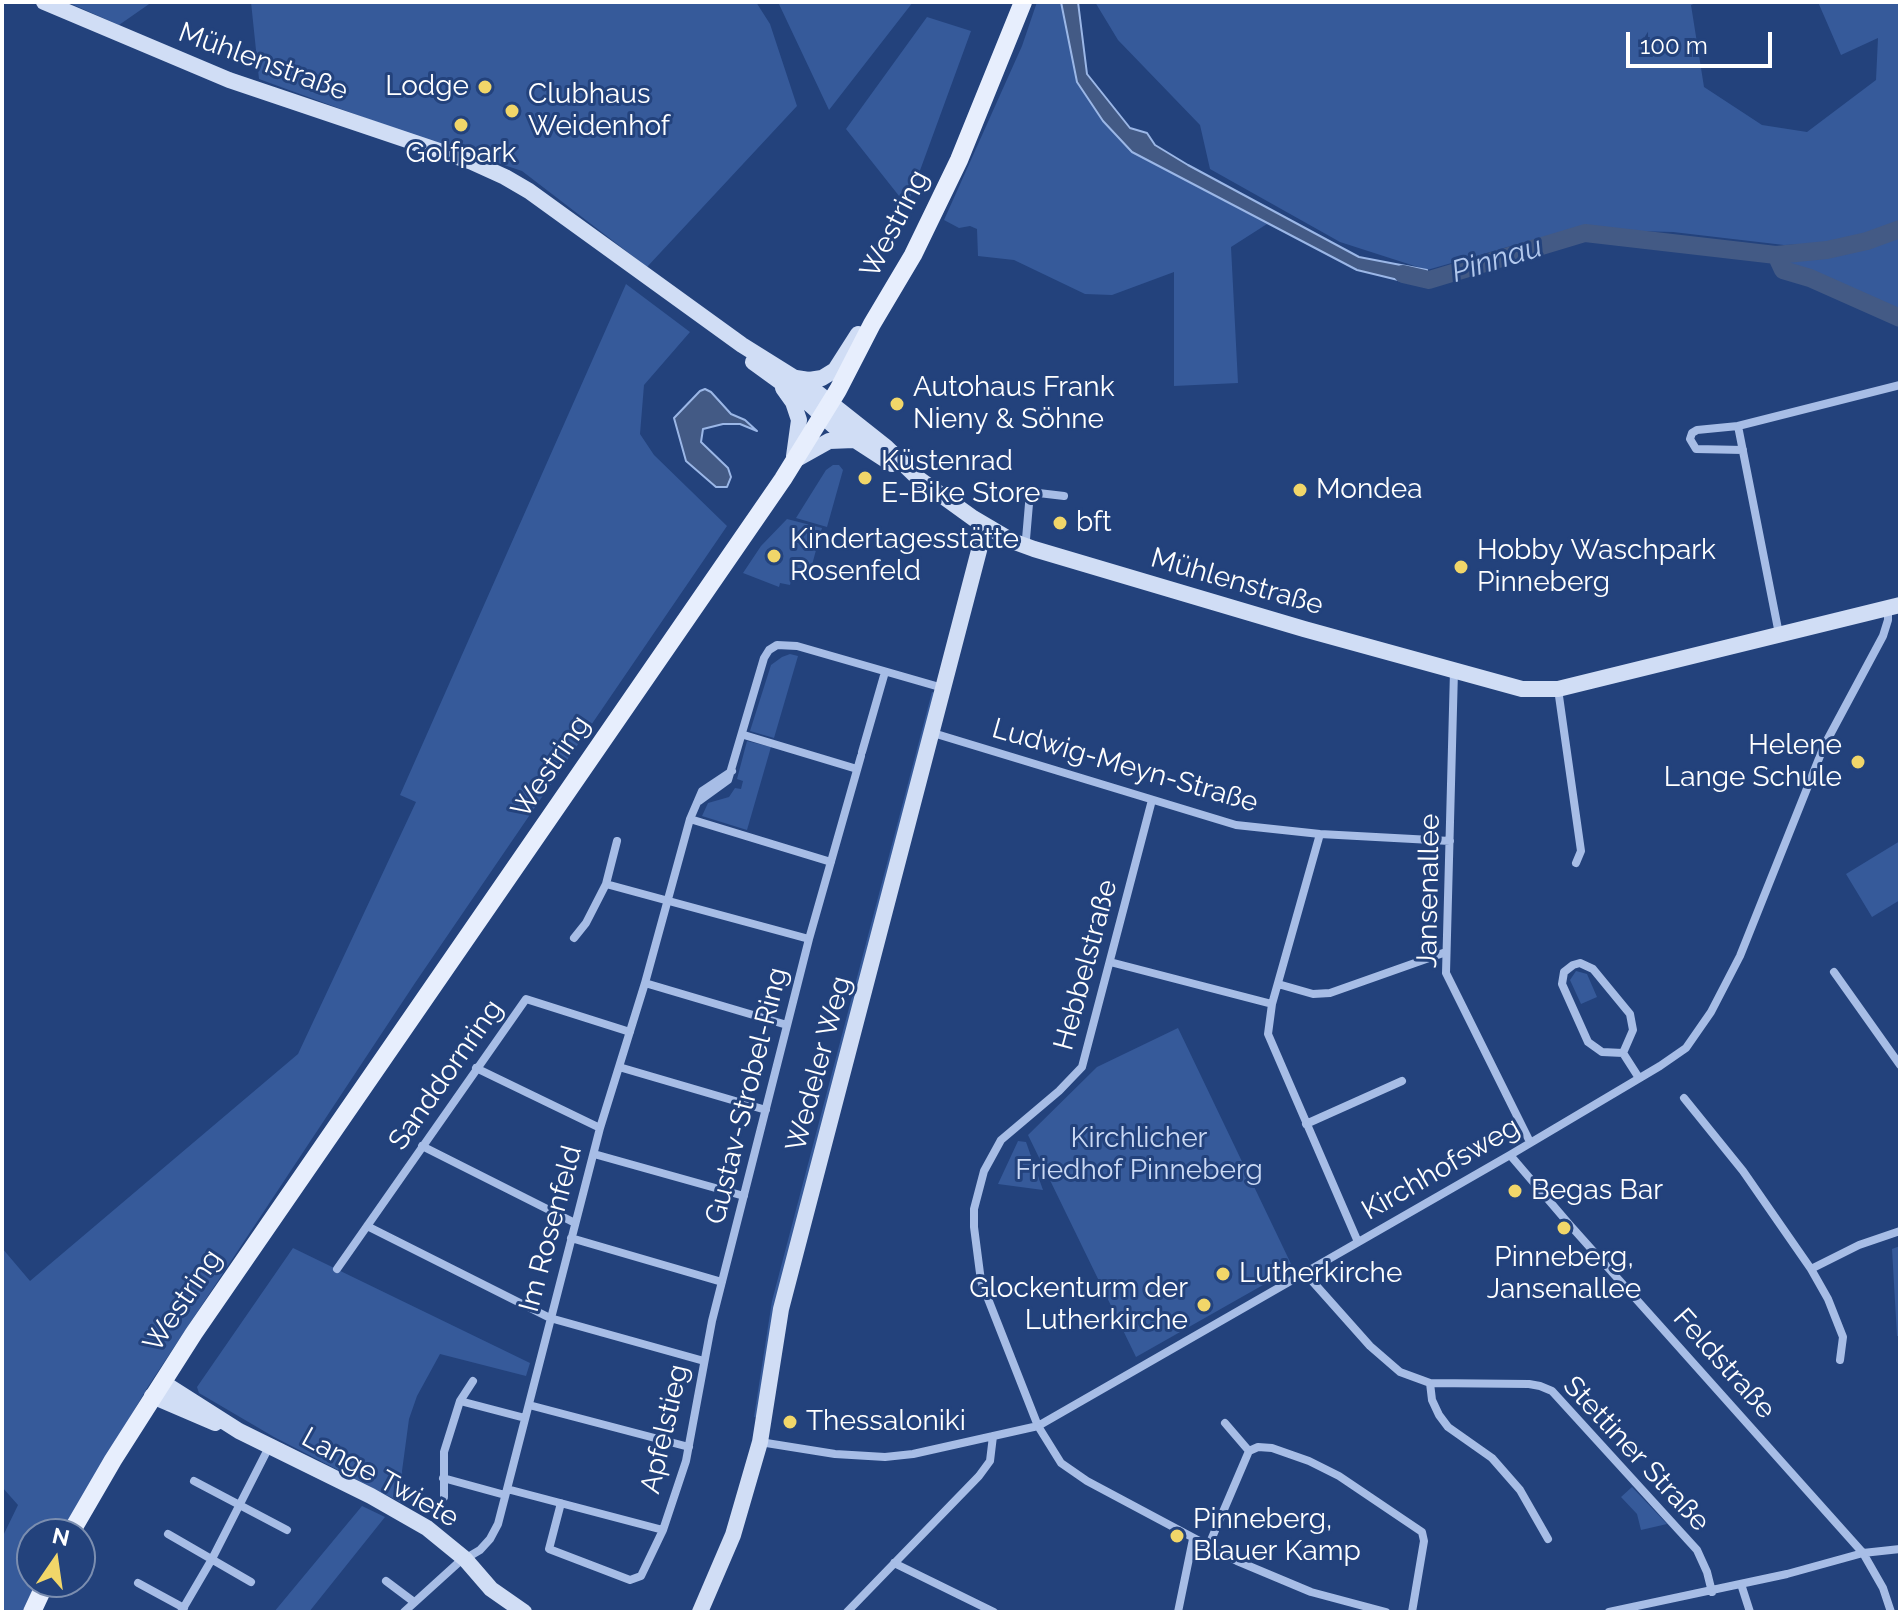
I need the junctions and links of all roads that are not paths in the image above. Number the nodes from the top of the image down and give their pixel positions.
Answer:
1 (44, 2) edge
2 (1023, 2) edge
3 (872, 324) junction
4 (787, 380) junction
5 (1900, 385) edge
6 (826, 409) junction
7 (1738, 426) junction
8 (854, 440) junction
9 (1743, 450) junction
10 (793, 461) junction
11 (919, 479) junction
12 (1064, 496) dead end
13 (987, 528) junction
14 (1026, 539) dead end
15 (1894, 607) edge
16 (1779, 636) junction
17 (1454, 670) junction
18 (885, 672) junction
19 (944, 688) junction
20 (1558, 689) junction
21 (933, 733) junction
22 (744, 735) junction
23 (857, 769) junction
24 (1152, 800) junction
25 (690, 819) junction
26 (1320, 834) junction
27 (617, 841) dead end
28 (1450, 841) junction
29 (831, 862) junction
30 (1576, 863) dead end
31 (606, 884) junction
32 (668, 900) junction
33 (574, 938) dead end
34 (809, 939) junction
35 (1446, 952) junction
36 (1110, 962) junction
37 (1834, 972) dead end
38 (645, 983) junction
39 (1278, 984) junction
40 (1272, 1004) junction
41 (787, 1025) junction
42 (630, 1032) junction
43 (1623, 1053) junction
44 (1900, 1065) edge
45 (619, 1067) junction
46 (476, 1068) junction
47 (1639, 1078) junction
48 (1402, 1081) dead end
49 (1684, 1098) dead end
50 (766, 1110) junction
51 (1306, 1124) junction
52 (600, 1128) junction
53 (1530, 1142) junction
54 (422, 1146) junction
55 (594, 1154) junction
56 (1510, 1155) junction
57 (744, 1196) junction
58 (575, 1223) junction
59 (367, 1226) junction
60 (1900, 1231) edge
61 (571, 1238) junction
62 (1358, 1242) junction
63 (337, 1269) dead end
64 (1811, 1269) junction
65 (1305, 1273) junction
66 (722, 1282) junction
67 (550, 1318) junction
68 (1840, 1360) dead end
69 (704, 1361) junction
70 (473, 1381) dead end
71 (1430, 1383) junction
72 (157, 1389) junction
73 (460, 1401) junction
74 (529, 1405) junction
75 (525, 1418) junction
76 (1225, 1423) dead end
77 (1038, 1426) junction
78 (993, 1436) junction
79 (760, 1442) junction
80 (269, 1447) junction
81 (689, 1447) junction
82 (1249, 1451) junction
83 (443, 1478) junction
84 (194, 1481) dead end
85 (506, 1492) junction
86 (444, 1497) dead end
87 (561, 1503) junction
88 (239, 1505) junction
89 (80, 1518) edge
90 (287, 1530) dead end
91 (663, 1530) junction
92 (168, 1534) dead end
93 (1193, 1539) junction
94 (1548, 1539) dead end
95 (1208, 1547) junction
96 (1900, 1549) edge
97 (1863, 1553) junction
98 (212, 1559) junction
99 (465, 1559) junction
100 (894, 1563) junction
101 (386, 1581) dead end
102 (251, 1582) dead end
103 (138, 1583) dead end
104 (1741, 1584) junction
105 (1712, 1592) junction
106 (414, 1602) junction
107 (183, 1610) edge
108 (1633, 1610) edge
109 (404, 1612) edge
110 (524, 1612) edge
111 (700, 1612) edge
112 (847, 1612) edge
113 (994, 1612) edge
114 (1178, 1612) edge
115 (1386, 1612) edge
116 (1412, 1612) edge
117 (1609, 1612) edge
118 (1750, 1612) edge
119 (1891, 1612) edge

1 - 4 main road, Mühlenstraße
2 - 3 main road, Westring
3 - 4 main road
3 - 6 main road, Westring
4 - 6 main road, Mühlenstraße
4 - 10 main road
5 - 7 street
6 - 8 main road, Mühlenstraße
6 - 10 main road, Westring
6 - 11 main road, Mühlenstraße
7 - 9 street
7 - 9 street
8 - 10 main road
8 - 11 main road, Mühlenstraße
9 - 16 street
10 - 72 main road, Westring
11 - 13 main road, Mühlenstraße
12 - 14 street
13 - 17 main road, Mühlenstraße
13 - 19 main road, Wedeler Weg
15 - 16 main road, Mühlenstraße
15 - 47 street, Kirchhofsweg
16 - 20 main road, Mühlenstraße
17 - 20 main road, Mühlenstraße
17 - 28 street, Jansenallee
18 - 19 street, Im Rosenfeld
18 - 22 street, Im Rosenfeld
18 - 23 street, Gustav-Strobel-Ring
19 - 21 main road, Wedeler Weg
20 - 30 street
21 - 24 street, Ludwig-Meyn-Straße
21 - 79 main road, Wedeler Weg
22 - 23 street
22 - 25 street, Im Rosenfeld
23 - 29 street, Gustav-Strobel-Ring
24 - 26 street, Ludwig-Meyn-Straße
24 - 36 street, Hebbelstraße
25 - 29 street
25 - 32 street, Im Rosenfeld
26 - 28 street, Ludwig-Meyn-Straße
26 - 39 street
27 - 31 street
28 - 35 street, Jansenallee
29 - 34 street, Gustav-Strobel-Ring
31 - 32 street
31 - 33 street
32 - 34 street
32 - 38 street, Im Rosenfeld
34 - 41 street, Gustav-Strobel-Ring
35 - 39 street
35 - 53 street, Jansenallee
36 - 40 street
36 - 77 street, Hebbelstraße
37 - 44 street
38 - 41 street
38 - 42 street, Im Rosenfeld
39 - 40 street
40 - 51 street
41 - 50 street, Gustav-Strobel-Ring
42 - 45 street, Im Rosenfeld
42 - 46 street, Sanddornring
43 - 43 street
43 - 47 street
45 - 50 street
45 - 52 street, Im Rosenfeld
46 - 52 street
46 - 54 street, Sanddornring
47 - 53 street, Kirchhofsweg
48 - 51 street
49 - 64 street
50 - 57 street, Gustav-Strobel-Ring
51 - 62 street
52 - 55 street, Im Rosenfeld
53 - 56 street, Kirchhofsweg
54 - 58 street
54 - 59 street, Sanddornring
55 - 57 street
55 - 58 street, Im Rosenfeld
56 - 62 street, Kirchhofsweg
56 - 97 street, Feldstraße
57 - 66 street, Gustav-Strobel-Ring
58 - 61 street, Im Rosenfeld
59 - 63 street, Sanddornring
59 - 67 street
60 - 64 street
61 - 66 street
61 - 67 street, Im Rosenfeld
62 - 65 street, Kirchhofsweg
64 - 68 street
65 - 71 street, Stettiner Straße
65 - 77 street, Kirchhofsweg
66 - 69 street, Apfelstieg
67 - 69 street
67 - 74 street, Im Rosenfeld
69 - 81 street, Apfelstieg
70 - 73 street
71 - 94 street
71 - 105 street, Stettiner Straße
72 - 80 main road, Lange Twiete
72 - 89 main road, Westring
73 - 75 street
73 - 83 street
74 - 75 street, Im Rosenfeld
74 - 81 street
75 - 85 street, Im Rosenfeld
76 - 82 street
77 - 78 street, Kirchhofsweg
77 - 93 street, Hebbelstraße
78 - 79 street, Kirchhofsweg
78 - 100 street
79 - 111 main road, Wedeler Weg
80 - 88 street
80 - 99 main road, Lange Twiete
81 - 91 street, Apfelstieg
82 - 95 street
82 - 116 street
83 - 85 street
83 - 86 street
84 - 88 street
85 - 87 street
85 - 99 street, Im Rosenfeld
87 - 91 street
87 - 91 street, Apfelstieg
88 - 90 street
88 - 98 street
92 - 98 street
93 - 95 street, Hebbelstraße
93 - 114 street
95 - 115 street, Hebbelstraße
96 - 97 street
97 - 104 street
97 - 119 street, Feldstraße
98 - 102 street
98 - 107 street
99 - 106 street, Im Rosenfeld
99 - 110 main road, Lange Twiete
100 - 112 street
100 - 113 street
101 - 106 street
103 - 107 street
104 - 105 street
104 - 118 street
105 - 108 street
106 - 109 street, Im Rosenfeld
108 - 117 street

